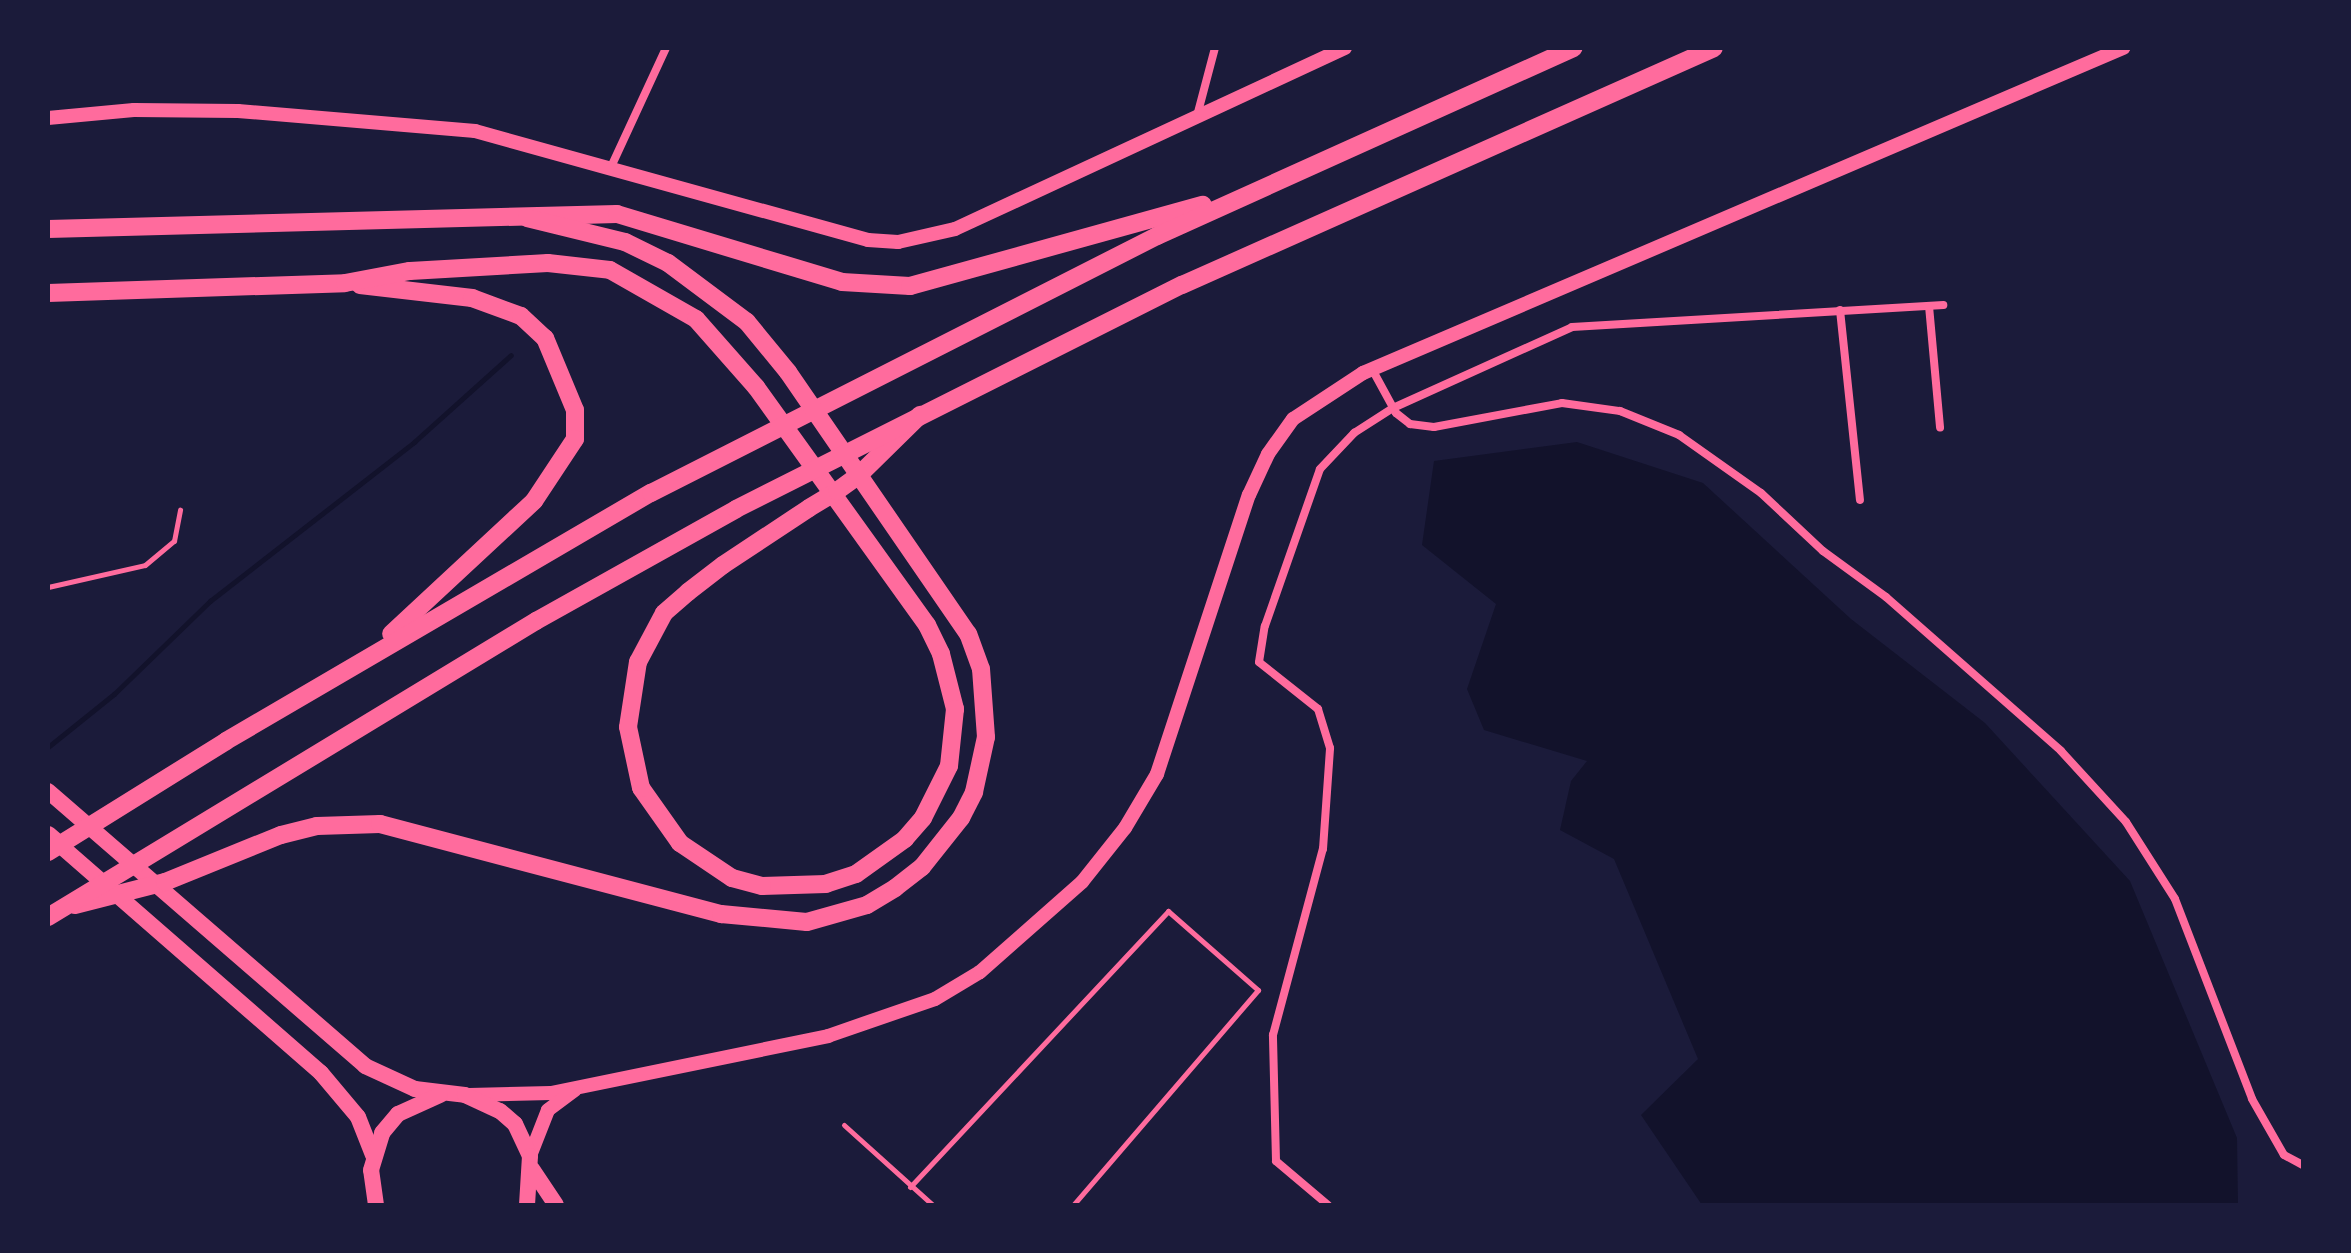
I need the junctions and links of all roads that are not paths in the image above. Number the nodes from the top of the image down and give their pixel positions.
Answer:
1 (666, 48) edge
2 (1215, 48) edge
3 (1345, 48) edge
4 (1573, 48) edge
5 (1714, 48) edge
6 (2123, 48) edge
7 (1197, 117) junction
8 (48, 118) edge
9 (611, 167) junction
10 (1252, 192) junction
11 (527, 218) junction
12 (48, 229) edge
13 (345, 283) junction
14 (48, 293) edge
15 (1943, 305) dead end
16 (1929, 306) junction
17 (1840, 310) junction
18 (1372, 369) junction
19 (1393, 408) junction
20 (920, 415) junction
21 (1940, 428) dead end
22 (1860, 500) dead end
23 (180, 510) dead end
24 (48, 587) edge
25 (366, 658) junction
26 (48, 791) edge
27 (50, 841) edge
28 (54, 913) edge
29 (593, 1082) junction
30 (442, 1095) junction
31 (465, 1095) junction
32 (844, 1125) dead end
33 (373, 1155) junction
34 (531, 1163) junction
35 (2303, 1165) edge
36 (371, 1185) junction
37 (910, 1187) junction
38 (366, 1205) edge
39 (376, 1205) edge
40 (527, 1205) edge
41 (556, 1205) edge
42 (933, 1205) edge
43 (1073, 1205) edge
44 (1328, 1205) edge

1 - 9 street
2 - 7 street
3 - 7 main road
4 - 10 highway
5 - 20 highway
6 - 18 main road
7 - 9 main road
8 - 9 main road
10 - 11 highway
10 - 25 highway
11 - 12 highway
11 - 28 highway
13 - 14 highway
13 - 20 highway
13 - 25 highway
15 - 16 street
16 - 17 street
16 - 21 street
17 - 19 street
17 - 22 street
18 - 19 street
18 - 29 main road
19 - 35 street
19 - 44 street
20 - 28 highway
23 - 24 lane
25 - 27 highway
26 - 30 main road
27 - 33 main road
29 - 31 main road
29 - 34 main road
30 - 31 main road
30 - 33 main road
31 - 34 main road
32 - 37 lane
33 - 36 main road
34 - 40 main road
34 - 41 main road
36 - 38 main road
36 - 39 main road
37 - 42 lane
37 - 43 lane

